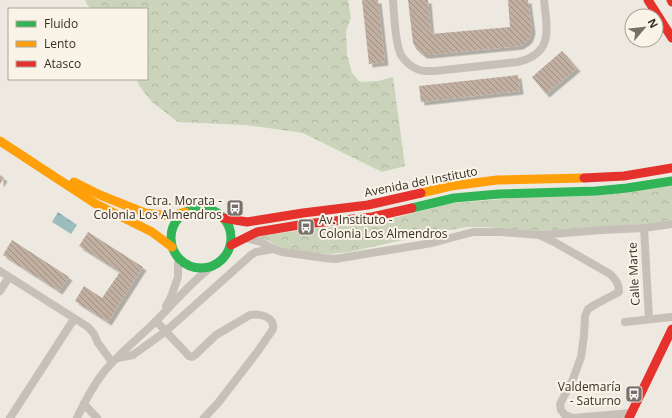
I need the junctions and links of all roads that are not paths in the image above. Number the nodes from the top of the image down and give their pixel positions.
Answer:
1 (393, 0) edge
2 (544, 0) edge
3 (648, 0) edge
4 (672, 38) edge
5 (0, 141) edge
6 (31, 161) junction
7 (672, 168) edge
8 (672, 181) edge
9 (186, 212) junction
10 (223, 218) junction
11 (672, 224) edge
12 (644, 228) junction
13 (540, 235) junction
14 (245, 238) junction
15 (230, 245) junction
16 (172, 246) junction
17 (273, 249) junction
18 (178, 258) junction
19 (210, 267) junction
20 (0, 271) edge
21 (9, 277) junction
22 (0, 292) edge
23 (672, 317) edge
24 (74, 319) junction
25 (649, 319) junction
26 (156, 321) junction
27 (625, 322) dead end
28 (672, 329) edge
29 (166, 331) junction
30 (115, 360) junction
31 (84, 404) junction
32 (630, 416) edge
33 (10, 418) edge
34 (77, 418) edge
35 (97, 418) edge
36 (204, 418) edge

1 - 2 street
3 - 4 main road
5 - 6 main road
6 - 9 main road
6 - 16 main road
7 - 10 main road, Avenida del Instituto
8 - 14 main road, Avenida del Instituto
9 - 10 main road
9 - 16 main road
10 - 15 main road
11 - 12 street
12 - 13 street
12 - 25 street, Calle Marte
13 - 17 street
13 - 32 street
14 - 15 main road, Avenida del Instituto
14 - 17 street
15 - 19 main road
16 - 18 main road
17 - 29 street
18 - 19 main road
18 - 26 street
19 - 26 street
20 - 21 street
21 - 22 street
21 - 24 street
23 - 25 street
24 - 30 street
24 - 33 street
25 - 27 street
26 - 29 street
26 - 30 street
28 - 32 main road
29 - 30 street
29 - 36 street
30 - 31 street
31 - 34 street
31 - 35 street

